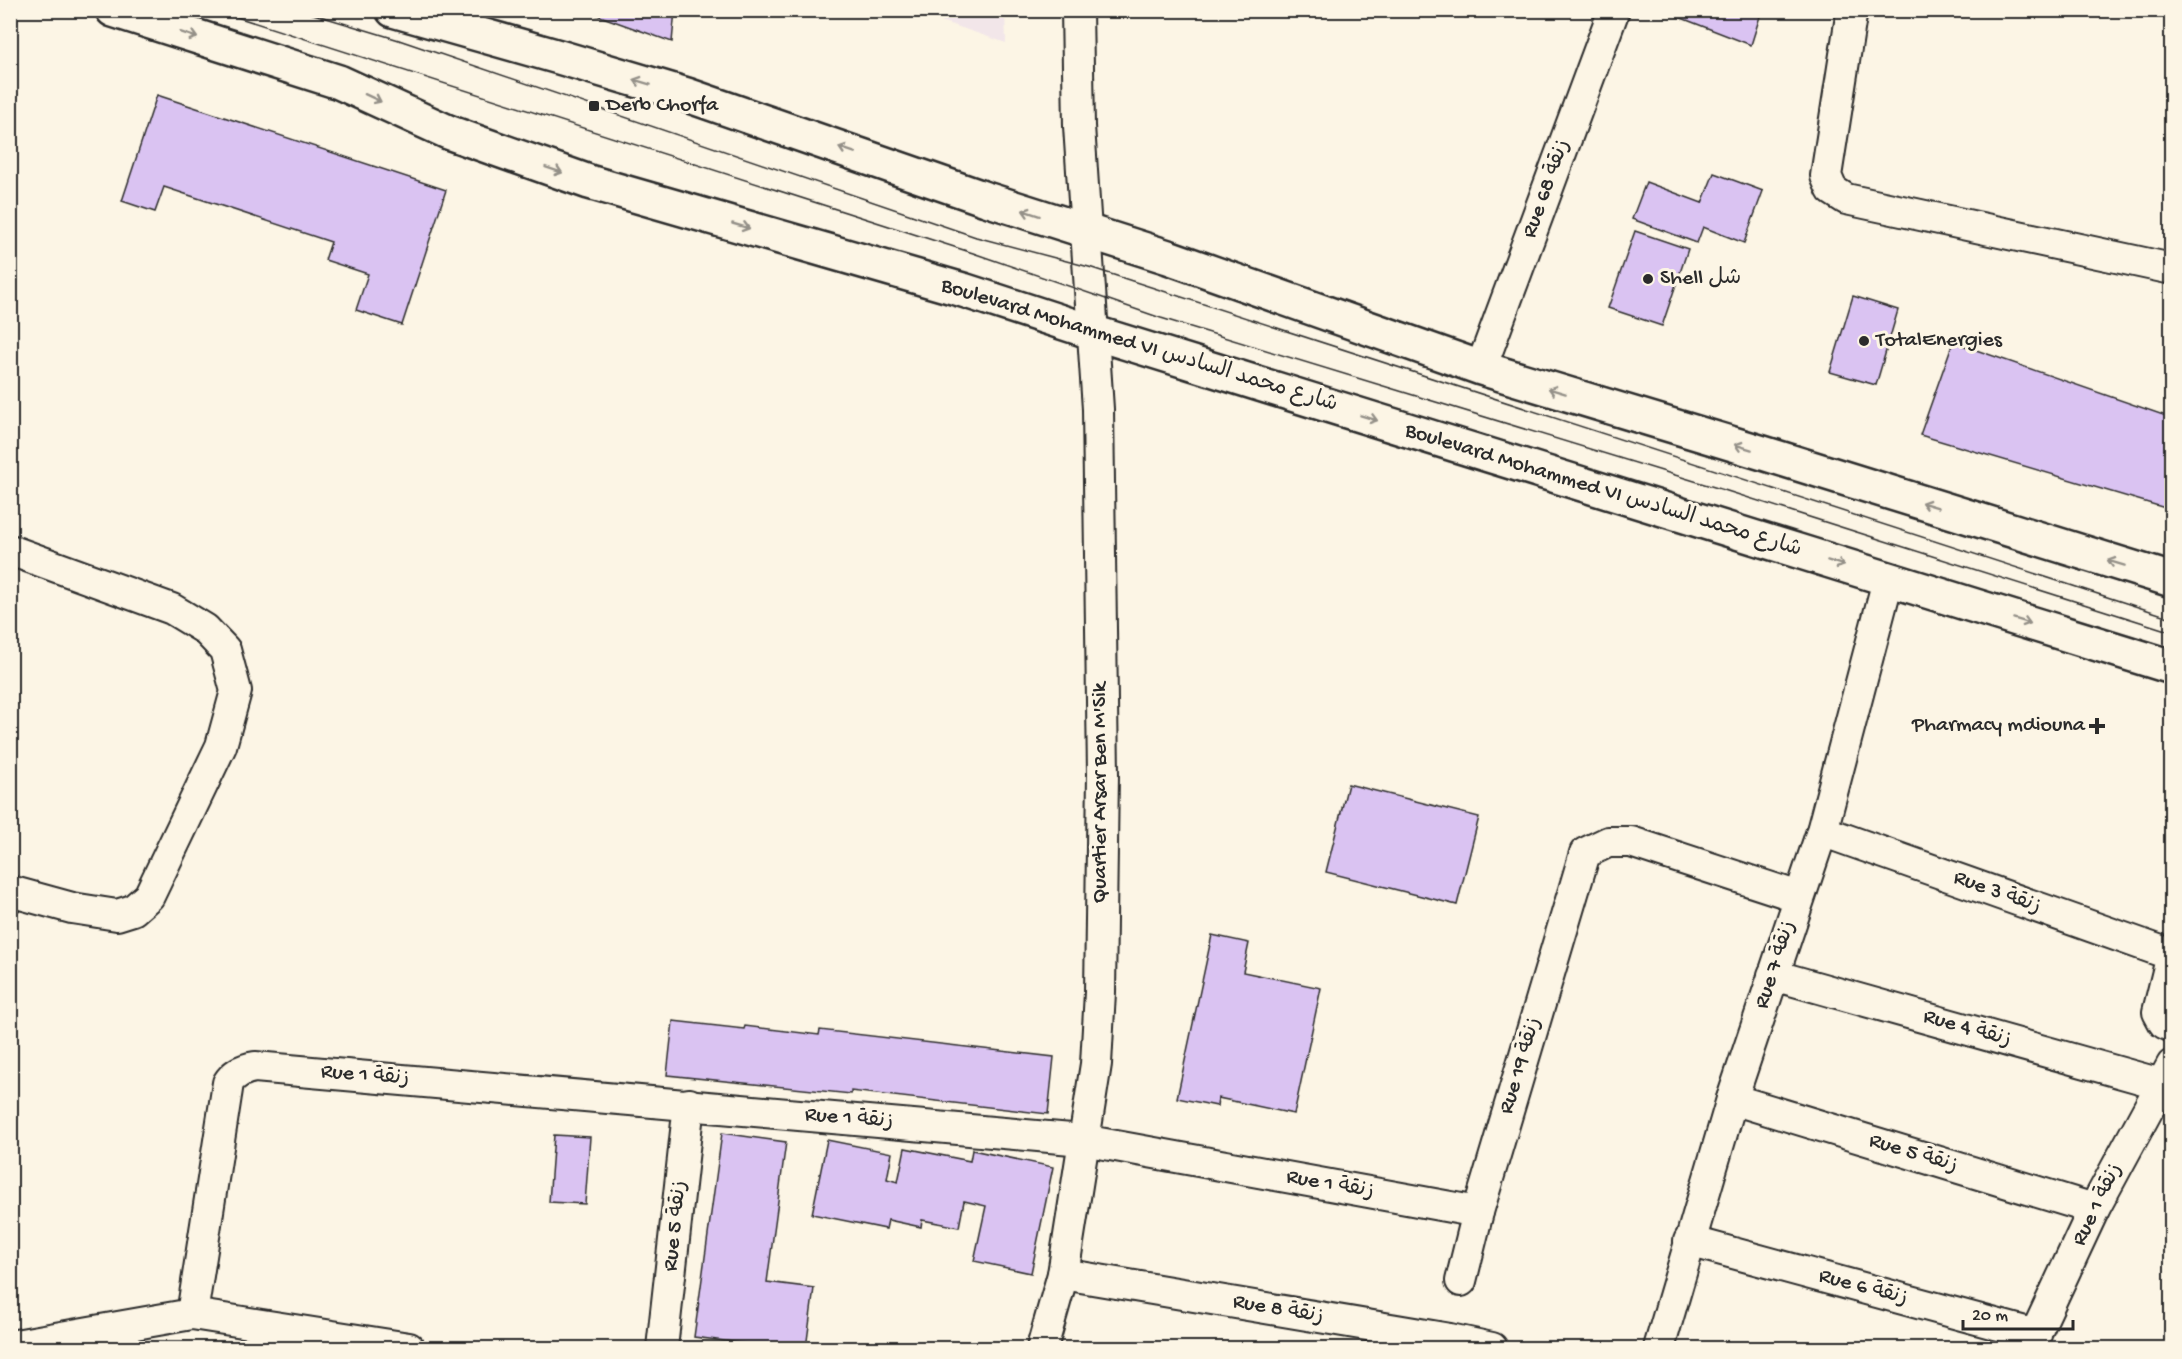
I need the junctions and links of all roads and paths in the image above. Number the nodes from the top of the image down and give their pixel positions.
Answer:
1 (113, 10) edge
2 (393, 10) edge
3 (1077, 10) edge
4 (1614, 10) edge
5 (1850, 11) edge
6 (1087, 231) junction
7 (2172, 269) edge
8 (1092, 332) junction
9 (1481, 368) junction
10 (10, 550) edge
11 (1888, 580) junction
12 (2172, 580) edge
13 (2172, 667) edge
14 (1822, 831) junction
15 (10, 891) edge
16 (1799, 897) junction
17 (2172, 955) edge
18 (1773, 975) junction
19 (2165, 1016) edge
20 (2166, 1074) edge
21 (1731, 1099) junction
22 (689, 1104) junction
23 (1083, 1140) junction
24 (2094, 1209) junction
25 (1478, 1212) junction
26 (1689, 1241) junction
27 (1064, 1274) junction
28 (1461, 1281) dead end
29 (192, 1314) junction
30 (2033, 1342) edge
31 (1450, 1344) edge
32 (10, 1346) edge
33 (409, 1348) edge
34 (662, 1348) edge
35 (1041, 1348) edge
36 (1492, 1348) edge
37 (1659, 1348) edge

1 -> 8 main road, Boulevard Mohammed VI شارع محمد السادس
6 -> 2 main road
3 - 6 street, Quartier Arsar Ben M'Sik
4 - 9 street, Rue 68 زنقة
5 - 7 street
6 - 8 street, Quartier Arsar Ben M'Sik
6 - 9 main road
8 -> 11 main road, Boulevard Mohammed VI شارع محمد السادس
8 - 23 street, Quartier Arsar Ben M'Sik
12 -> 9 main road
10 - 15 street
11 -> 13 main road, Boulevard Mohammed VI شارع محمد السادس
11 - 14 street, Rue 7 زنقة
14 - 16 street, Rue 7 زنقة
14 - 17 street, Rue 3 زنقة
16 - 18 street, Rue 7 زنقة
16 - 25 street, Rue 19 زنقة
17 - 19 street
18 - 20 street, Rue 4 زنقة
18 - 21 street, Rue 7 زنقة
20 - 24 street, Rue 1 زنقة
21 - 24 street, Rue 5 زنقة
21 - 26 street, Rue 7 زنقة
22 - 23 street, Rue 1 زنقة
22 - 29 street, Rue 1 زنقة
22 - 34 street, Rue 5 زنقة
23 - 25 street, Rue 1 زنقة
23 - 27 street, Quartier Arsar Ben M'Sik
24 - 30 street, Rue 1 زنقة
25 - 28 street, Rue 19 زنقة
26 - 30 street, Rue 6 زنقة
26 - 37 street, Rue 7 زنقة
27 - 31 street, Rue 8 زنقة
27 - 35 street, Quartier Arsar Ben M'Sik
29 - 32 street
29 - 33 street
31 - 36 street, Rue 8 زنقة

